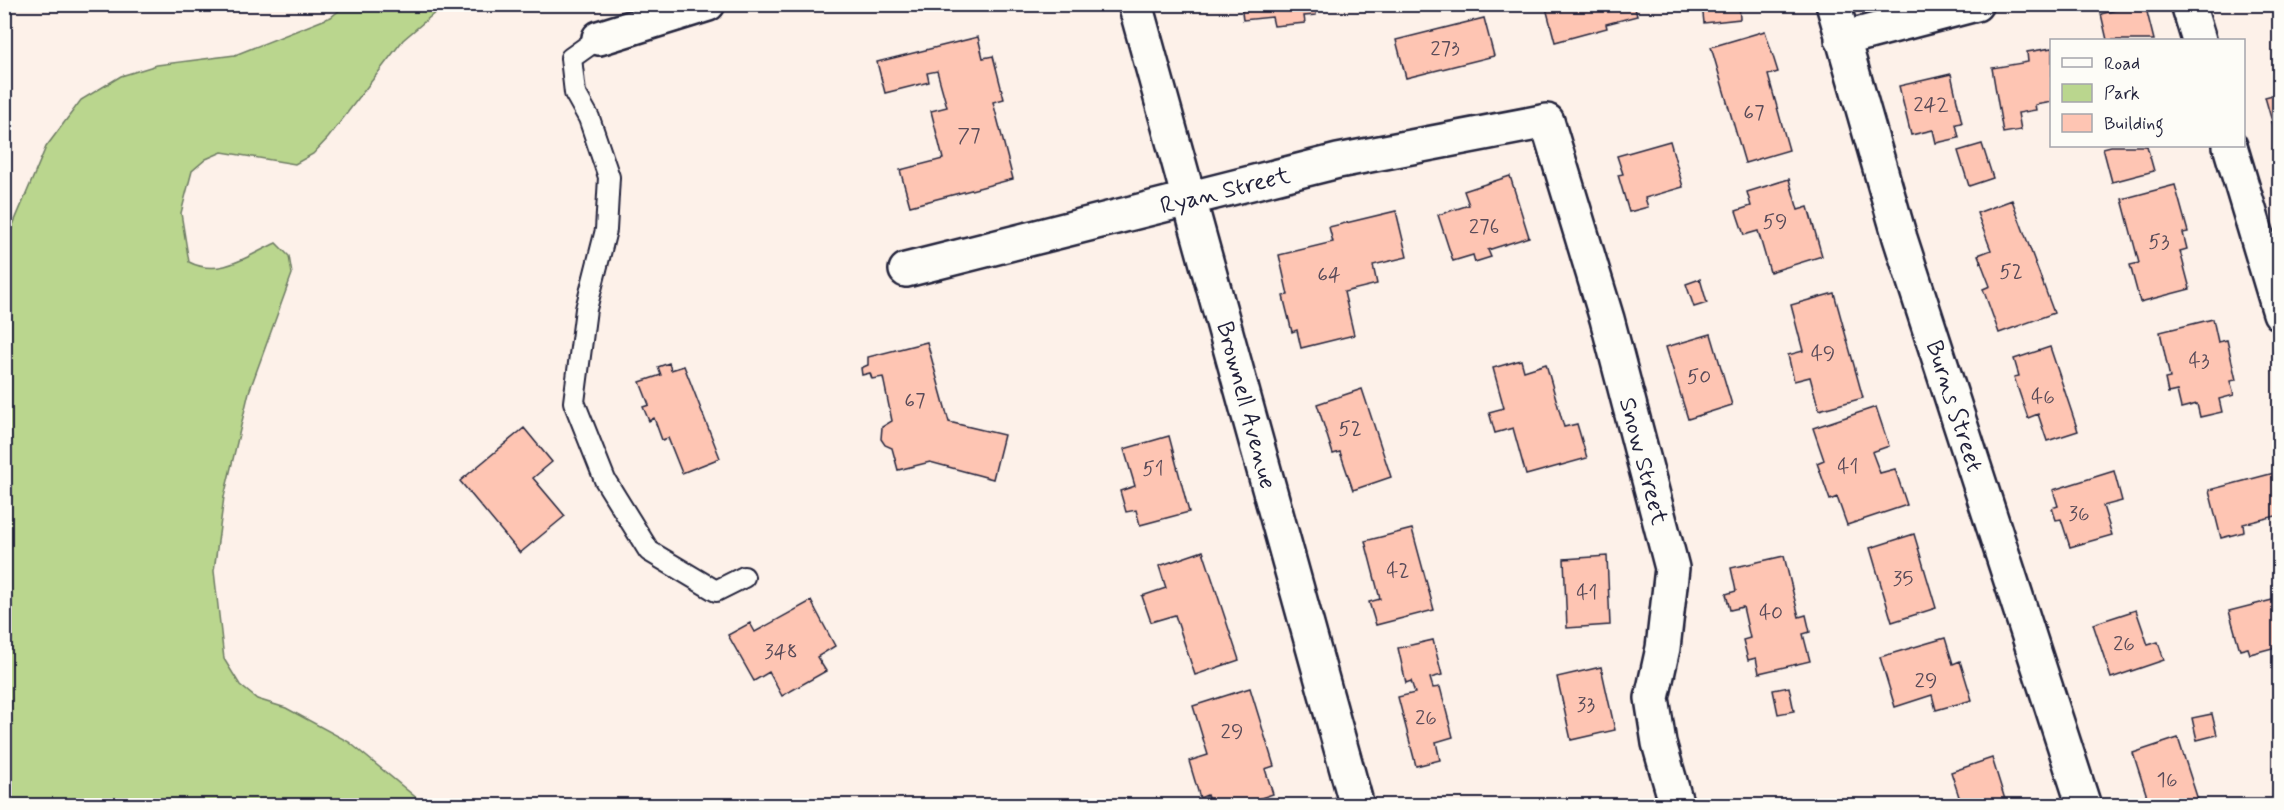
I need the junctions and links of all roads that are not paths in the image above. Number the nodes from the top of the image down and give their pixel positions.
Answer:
1 (708, 4) edge
2 (1135, 4) edge
3 (1833, 4) edge
4 (1976, 4) edge
5 (2188, 4) edge
6 (599, 38) joint
7 (1842, 39) junction
8 (2199, 39) edge
9 (1547, 121) joint
10 (2230, 147) edge
11 (1189, 200) junction
12 (906, 270) dead end
13 (2280, 314) edge
14 (744, 577) dead end
15 (1357, 806) edge
16 (1677, 806) edge
17 (2084, 806) edge

1 - 6 street
2 - 11 street, Brownell Avenue
3 - 7 street, Burns Street
4 - 7 street
5 - 8 street
6 - 14 lane
7 - 17 street, Burns Street
9 - 11 street, Ryan Street
9 - 16 street, Snow Street
10 - 13 street
11 - 12 street, Ryan Street
11 - 15 street, Brownell Avenue

